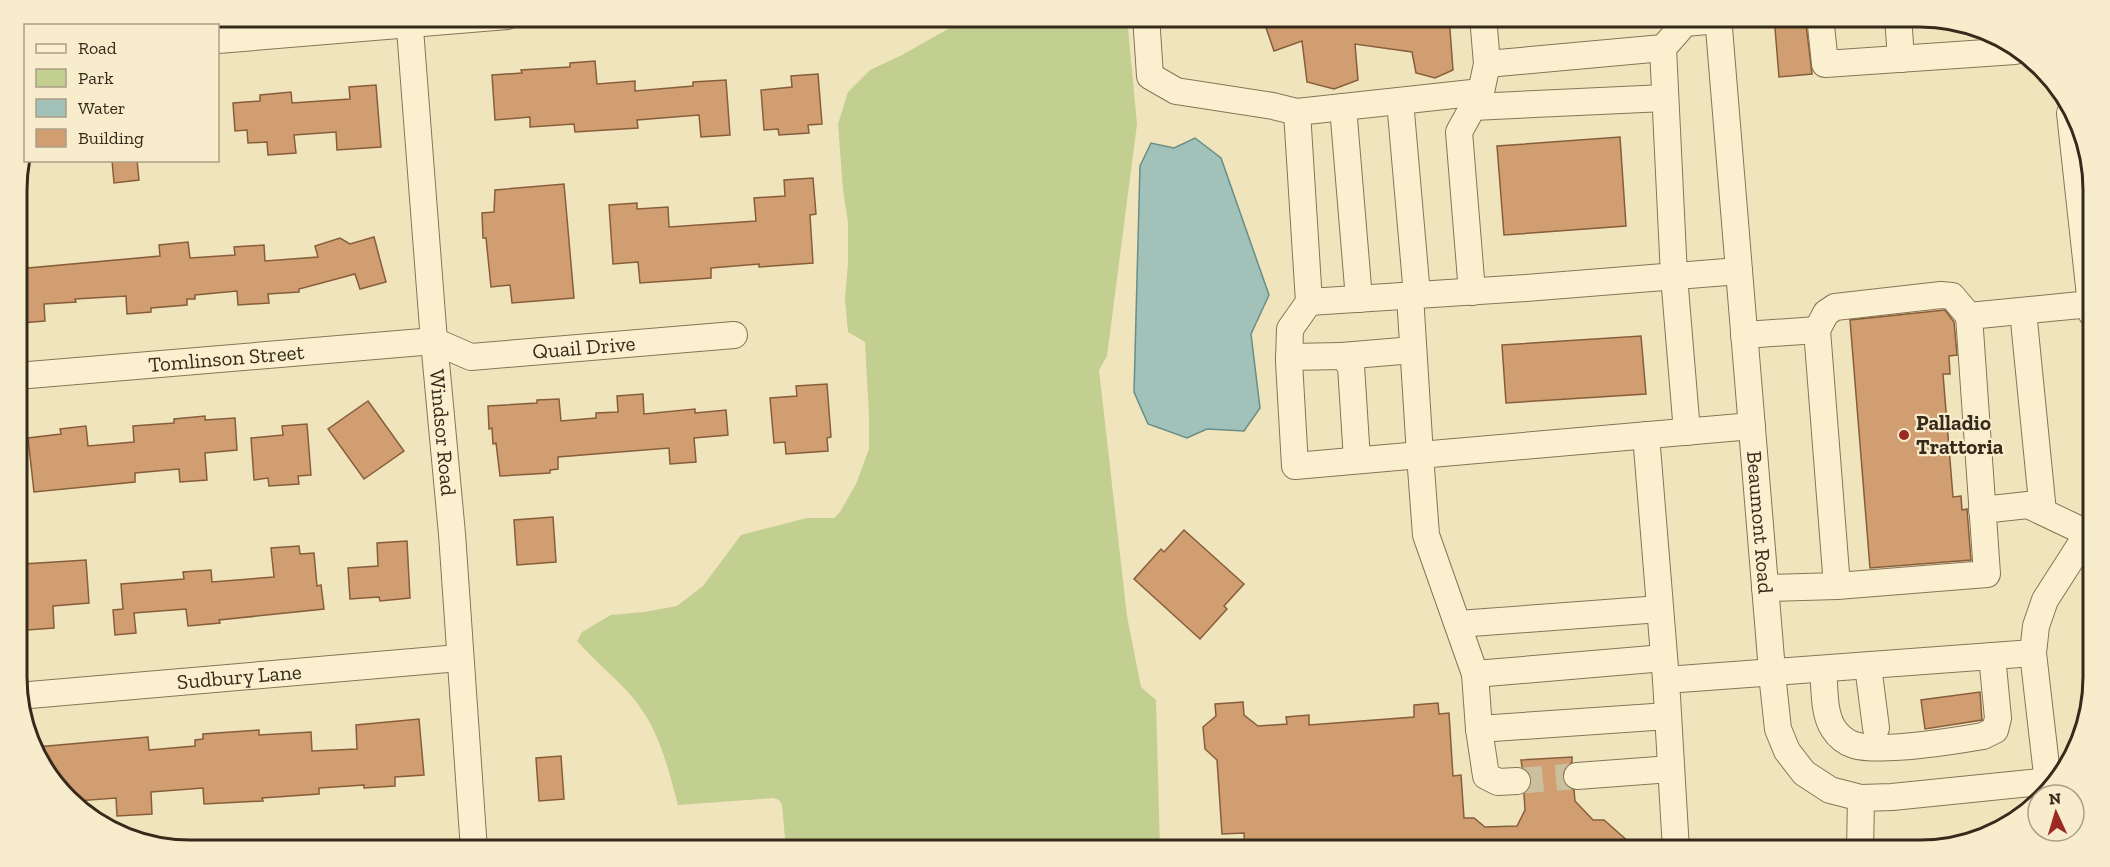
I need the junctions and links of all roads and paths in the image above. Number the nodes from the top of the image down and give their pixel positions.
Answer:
1 (349, 27) edge
2 (410, 27) edge
3 (1147, 27) edge
4 (1484, 27) edge
5 (1681, 27) edge
6 (1719, 27) edge
7 (1821, 27) edge
8 (1899, 27) edge
9 (219, 40) edge
10 (1663, 48) junction
11 (2006, 52) edge
12 (1901, 59) junction
13 (1487, 64) junction
14 (1665, 98) junction
15 (1477, 100) junction
16 (1400, 101) junction
17 (1343, 107) junction
18 (1297, 112) junction
19 (2072, 133) edge
20 (2083, 229) edge
21 (1739, 271) junction
22 (1674, 276) junction
23 (1472, 292) junction
24 (1413, 295) junction
25 (1359, 299) junction
26 (1309, 302) junction
27 (2083, 309) edge
28 (2023, 311) junction
29 (1969, 316) junction
30 (1816, 330) junction
31 (735, 335) dead end
32 (1744, 335) junction
33 (434, 341) junction
34 (1413, 350) junction
35 (1342, 356) junction
36 (1289, 357) junction
37 (27, 375) edge
38 (1752, 426) junction
39 (1687, 432) junction
40 (1646, 435) junction
41 (1420, 454) junction
42 (1357, 460) junction
43 (1982, 510) junction
44 (2043, 512) junction
45 (2083, 526) edge
46 (2083, 540) edge
47 (1837, 586) junction
48 (1765, 588) junction
49 (1660, 609) junction
50 (1458, 624) junction
51 (2033, 653) junction
52 (1992, 656) junction
53 (459, 658) junction
54 (1868, 666) junction
55 (1665, 669) junction
56 (1822, 669) junction
57 (1772, 673) junction
58 (1474, 674) junction
59 (28, 695) edge
60 (1668, 716) junction
61 (1876, 728) dead end
62 (1479, 729) junction
63 (1671, 769) junction
64 (1577, 776) tunnel mouth
65 (2049, 778) edge
66 (1517, 781) tunnel mouth
67 (2046, 781) edge
68 (1861, 798) junction
69 (473, 840) edge
70 (1675, 840) edge
71 (1860, 840) edge

1 - 9 street
2 - 33 street, Windsor Road
3 - 18 street
4 - 13 street
5 - 10 street
6 - 21 street, Beaumont Road
7 - 12 street
8 - 12 street
10 - 13 street
10 - 14 street
11 - 12 street
13 - 15 street
14 - 15 street
14 - 22 street
15 - 16 street
15 - 23 street
16 - 17 street
16 - 24 street
17 - 18 street
17 - 25 street
18 - 26 street
19 - 20 street
21 - 22 street
21 - 32 street, Beaumont Road
22 - 23 street
22 - 39 street
23 - 24 street
24 - 25 street
24 - 34 street
25 - 26 street
26 - 36 street
27 - 28 street
28 - 29 street
28 - 44 street
29 - 30 street
29 - 43 street
30 - 32 street
30 - 47 street
31 - 33 street, Quail Drive
32 - 38 street, Beaumont Road
33 - 37 street, Tomlinson Street
33 - 53 street, Windsor Road
34 - 35 street
34 - 41 street
35 - 36 street
35 - 42 street
36 - 42 street
38 - 39 street
38 - 48 street, Beaumont Road
39 - 40 street
40 - 41 street
40 - 49 street
41 - 42 street
41 - 50 street
43 - 44 street
43 - 47 street
44 - 45 street
46 - 51 street
47 - 48 street
48 - 57 street, Beaumont Road
49 - 50 street
49 - 55 street
50 - 58 street
51 - 52 street
51 - 65 street
52 - 54 street
52 - 56 street
53 - 59 street, Sudbury Lane
53 - 69 street, Windsor Road
54 - 56 street
54 - 61 street
55 - 57 street
55 - 58 street
55 - 60 street
56 - 57 street
57 - 68 street, Beaumont Road
58 - 62 street
60 - 62 street
60 - 63 street
62 - 66 street
63 - 64 street
63 - 70 street
67 - 68 street, Beaumont Road
68 - 71 street

